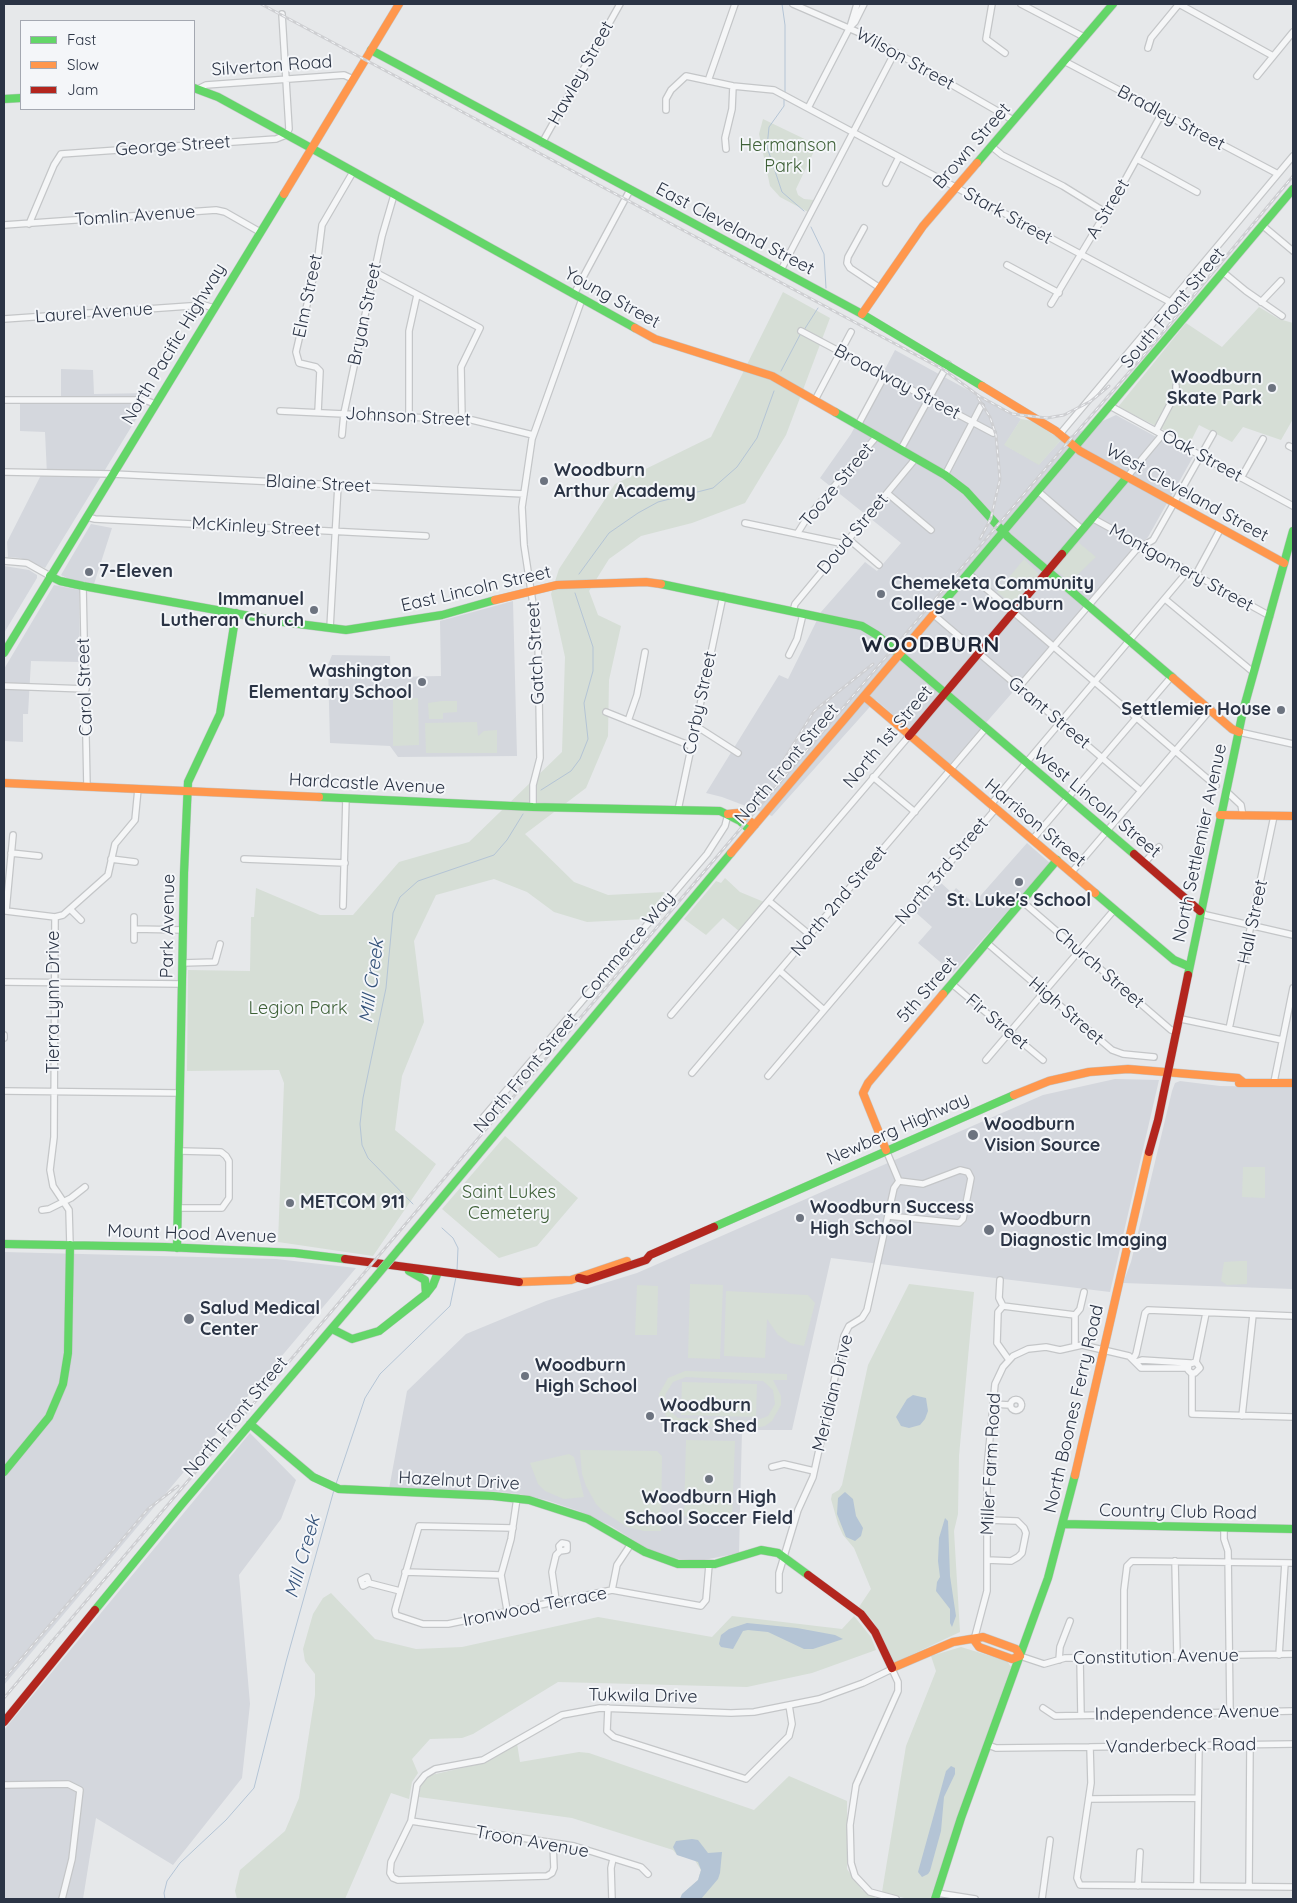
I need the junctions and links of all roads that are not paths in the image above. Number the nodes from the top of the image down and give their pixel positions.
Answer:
1 (399, 4) edge
2 (620, 4) edge
3 (735, 4) edge
4 (793, 4) edge
5 (857, 4) edge
6 (864, 4) edge
7 (992, 4) edge
8 (1021, 4) edge
9 (1113, 4) edge
10 (1179, 4) edge
11 (282, 14) dead end
12 (850, 28) junction
13 (1293, 32) edge
14 (1084, 38) junction
15 (1148, 48) dead end
16 (371, 50) junction
17 (895, 52) junction
18 (1005, 53) dead end
19 (1273, 56) junction
20 (1064, 61) junction
21 (1257, 76) dead end
22 (353, 79) junction
23 (286, 80) junction
24 (708, 81) junction
25 (733, 86) junction
26 (196, 88) edge
27 (20, 98) edge
28 (4, 100) edge
29 (808, 108) junction
30 (666, 110) dead end
31 (1162, 113) junction
32 (1013, 120) junction
33 (852, 132) junction
34 (286, 135) junction
35 (542, 142) junction
36 (991, 146) junction
37 (311, 148) junction
38 (726, 149) dead end
39 (1293, 156) edge
40 (899, 157) junction
41 (1137, 159) junction
42 (353, 172) junction
43 (1278, 174) junction
44 (886, 183) dead end
45 (956, 188) junction
46 (1293, 189) edge
47 (630, 190) junction
48 (1197, 192) dead end
49 (394, 195) junction
50 (1105, 212) junction
51 (29, 224) junction
52 (4, 225) edge
53 (1262, 225) junction
54 (864, 228) dead end
55 (260, 232) junction
56 (1293, 251) edge
57 (1081, 255) junction
58 (1007, 265) dead end
59 (781, 270) junction
60 (375, 272) junction
61 (1223, 272) junction
62 (1281, 281) dead end
63 (880, 288) junction
64 (1058, 293) junction
65 (574, 294) junction
66 (417, 295) junction
67 (582, 299) junction
68 (1170, 302) junction
69 (1260, 302) junction
70 (1051, 304) dead end
71 (214, 308) junction
72 (862, 314) junction
73 (1282, 316) dead end
74 (4, 319) edge
75 (801, 331) dead end
76 (851, 332) dead end
77 (841, 352) junction
78 (948, 364) junction
79 (885, 375) junction
80 (1176, 386) dead end
81 (929, 398) junction
82 (4, 400) edge
83 (815, 400) junction
84 (156, 404) junction
85 (981, 406) dead end
86 (1110, 406) junction
87 (280, 411) dead end
88 (318, 412) junction
89 (344, 413) junction
90 (409, 416) junction
91 (462, 419) junction
92 (972, 422) junction
93 (858, 425) junction
94 (1156, 431) junction
95 (993, 433) dead end
96 (1060, 434) junction
97 (1213, 434) dead end
98 (342, 435) dead end
99 (533, 435) junction
100 (1162, 435) junction
101 (877, 436) junction
102 (1263, 439) dead end
103 (1076, 447) junction
104 (901, 450) junction
105 (1200, 455) junction
106 (916, 458) junction
107 (4, 472) edge
108 (113, 474) junction
109 (945, 475) junction
110 (1127, 477) junction
111 (1241, 478) junction
112 (338, 485) junction
113 (1038, 492) junction
114 (887, 493) junction
115 (524, 494) junction
116 (1174, 502) junction
117 (1293, 506) edge
118 (87, 516) junction
119 (1092, 518) junction
120 (745, 523) dead end
121 (1221, 528) junction
122 (931, 530) dead end
123 (1083, 530) junction
124 (1293, 531) edge
125 (336, 532) junction
126 (1004, 533) junction
127 (797, 534) junction
128 (426, 536) dead end
129 (846, 542) junction
130 (1142, 546) junction
131 (4, 561) edge
132 (1284, 562) junction
133 (879, 565) dead end
134 (1048, 571) junction
135 (1188, 571) junction
136 (969, 574) junction
137 (50, 576) junction
138 (1195, 576) junction
139 (83, 586) junction
140 (532, 590) junction
141 (723, 596) junction
142 (1164, 599) junction
143 (1089, 606) junction
144 (793, 612) junction
145 (1013, 612) junction
146 (236, 614) junction
147 (803, 614) junction
148 (934, 616) junction
149 (1270, 616) junction
150 (330, 628) junction
151 (1131, 640) junction
152 (1055, 647) junction
153 (645, 652) dead end
154 (4, 653) edge
155 (979, 653) junction
156 (789, 656) dead end
157 (900, 656) junction
158 (1253, 672) junction
159 (1172, 676) junction
160 (1095, 682) junction
161 (4, 686) edge
162 (1019, 688) junction
163 (86, 689) junction
164 (944, 694) junction
165 (864, 697) junction
166 (1211, 709) junction
167 (606, 712) dead end
168 (1137, 717) junction
169 (628, 721) junction
170 (1060, 723) junction
171 (696, 726) junction
172 (986, 729) junction
173 (1239, 732) junction
174 (909, 736) junction
175 (1293, 744) edge
176 (691, 746) junction
177 (1176, 750) junction
178 (738, 753) dead end
179 (1102, 758) junction
180 (1026, 764) junction
181 (951, 770) junction
182 (873, 777) junction
183 (4, 783) edge
184 (1216, 786) dead end
185 (88, 787) junction
186 (138, 789) junction
187 (1141, 791) junction
188 (188, 792) junction
189 (1226, 792) junction
190 (346, 798) junction
191 (1068, 798) junction
192 (533, 806) junction
193 (993, 807) junction
194 (678, 810) junction
195 (915, 812) junction
196 (728, 814) junction
197 (1220, 815) junction
198 (1243, 816) junction
199 (1274, 816) junction
200 (1293, 816) edge
201 (753, 828) junction
202 (1106, 831) junction
203 (13, 835) dead end
204 (1032, 840) junction
205 (1159, 847) dead end
206 (11, 853) junction
207 (39, 856) dead end
208 (111, 859) junction
209 (244, 859) dead end
210 (1056, 860) junction
211 (135, 862) dead end
212 (345, 863) junction
213 (1144, 863) junction
214 (1071, 873) junction
215 (769, 901) junction
216 (1022, 902) junction
217 (343, 906) dead end
218 (70, 908) junction
219 (1114, 910) junction
220 (1200, 911) junction
221 (55, 917) junction
222 (134, 917) dead end
223 (80, 920) dead end
224 (1252, 926) junction
225 (134, 929) junction
226 (183, 930) junction
227 (810, 935) junction
228 (1293, 935) edge
229 (134, 940) dead end
230 (987, 943) junction
231 (220, 944) dead end
232 (1079, 950) junction
233 (182, 963) junction
234 (1188, 966) junction
235 (780, 971) junction
236 (4, 982) edge
237 (54, 983) junction
238 (182, 984) junction
239 (952, 984) junction
240 (1293, 988) edge
241 (1044, 991) junction
242 (824, 1010) junction
243 (671, 1015) dead end
244 (1180, 1019) junction
245 (1229, 1029) junction
246 (1009, 1032) junction
247 (1177, 1032) junction
248 (1282, 1040) junction
249 (1154, 1057) dead end
250 (986, 1060) dead end
251 (1043, 1060) dead end
252 (692, 1073) dead end
253 (1168, 1073) junction
254 (768, 1076) dead end
255 (1274, 1082) junction
256 (1293, 1083) edge
257 (4, 1091) edge
258 (53, 1092) junction
259 (180, 1094) junction
260 (481, 1120) dead end
261 (886, 1150) junction
262 (180, 1151) junction
263 (899, 1181) junction
264 (85, 1187) dead end
265 (65, 1201) junction
266 (178, 1208) junction
267 (42, 1210) dead end
268 (888, 1216) junction
269 (4, 1244) edge
270 (70, 1245) junction
271 (177, 1248) junction
272 (379, 1262) joint
273 (400, 1266) junction
274 (438, 1272) junction
275 (1000, 1280) dead end
276 (1084, 1292) dead end
277 (426, 1294) junction
278 (1002, 1306) junction
279 (1206, 1313) junction
280 (1075, 1315) junction
281 (1253, 1315) junction
282 (1293, 1316) edge
283 (332, 1328) junction
284 (1075, 1346) junction
285 (1104, 1349) junction
286 (1009, 1360) junction
287 (1134, 1361) junction
288 (1192, 1366) junction
289 (993, 1404) junction
290 (1010, 1405) dead end
291 (1242, 1416) junction
292 (1293, 1417) edge
293 (250, 1424) junction
294 (772, 1467) dead end
295 (814, 1471) junction
296 (4, 1472) edge
297 (517, 1498) junction
298 (987, 1520) junction
299 (1063, 1524) junction
300 (513, 1528) junction
301 (1224, 1528) junction
302 (1293, 1529) edge
303 (631, 1544) junction
304 (560, 1551) dead end
305 (784, 1556) junction
306 (988, 1560) junction
307 (1175, 1561) junction
308 (1228, 1562) junction
309 (1285, 1562) junction
310 (1293, 1563) edge
311 (709, 1565) junction
312 (405, 1572) junction
313 (501, 1575) junction
314 (369, 1583) dead end
315 (612, 1590) junction
316 (779, 1590) dead end
317 (400, 1591) junction
318 (556, 1600) junction
319 (507, 1610) junction
320 (1070, 1621) dead end
321 (974, 1640) junction
322 (1293, 1654) edge
323 (1279, 1655) junction
324 (1020, 1656) junction
325 (1177, 1656) junction
326 (1229, 1656) junction
327 (1124, 1657) junction
328 (1080, 1658) junction
329 (1059, 1660) junction
330 (892, 1669) junction
331 (788, 1705) junction
332 (608, 1708) junction
333 (1043, 1708) dead end
334 (1293, 1711) edge
335 (1230, 1712) junction
336 (1081, 1715) junction
337 (4, 1722) edge
338 (1293, 1744) edge
339 (1250, 1745) junction
340 (988, 1746) junction
341 (1199, 1746) junction
342 (1090, 1747) junction
343 (4, 1784) edge
344 (1198, 1798) junction
345 (1089, 1799) junction
346 (411, 1821) junction
347 (1050, 1840) dead end
348 (553, 1842) junction
349 (1140, 1852) dead end
350 (614, 1858) junction
351 (648, 1874) dead end
352 (1138, 1886) junction
353 (1197, 1886) junction
354 (1249, 1886) junction
355 (1293, 1886) edge
356 (936, 1896) edge
357 (62, 1899) edge
358 (612, 1899) edge
359 (896, 1899) edge
360 (975, 1899) edge
361 (1042, 1899) edge

1 - 16 street, North Pacific Highway
2 - 35 street, Hawley Street
3 - 24 street
4 - 12 street, Wilson Street
5 - 12 street
6 - 12 street
7 - 18 street
8 - 14 street
9 - 14 street, Brown Street
10 - 15 street
10 - 19 street
11 - 23 street
12 - 17 street, Wilson Street
12 - 29 street
13 - 19 street
14 - 20 street, Brown Street
16 - 22 street, North Pacific Highway
16 - 35 street, East Cleveland Street
17 - 32 street, Wilson Street
17 - 33 street
19 - 21 street
20 - 31 street, Bradley Street
20 - 32 street, Brown Street
22 - 23 street, Silverton Road
22 - 37 street, North Pacific Highway
23 - 26 street, Silverton Road
23 - 34 street
24 - 25 street, Stark Street
24 - 30 street, Stark Street
25 - 29 street, Stark Street
25 - 38 street
26 - 34 street, Young Street
27 - 28 street
29 - 33 street, Stark Street
31 - 41 street, A Street
31 - 43 street, Bradley Street
32 - 36 street, Brown Street
33 - 40 street, Stark Street
33 - 59 street
34 - 37 street, Young Street
34 - 51 street, George Street
35 - 47 street, East Cleveland Street
36 - 45 street, Brown Street
36 - 50 street
37 - 42 street, Young Street
37 - 55 street, North Pacific Highway
39 - 43 street
40 - 44 street
40 - 45 street, Stark Street
41 - 48 street
41 - 50 street, A Street
42 - 49 street, Young Street
42 - 88 street, Elm Street
43 - 68 street
45 - 57 street, Stark Street
45 - 63 street, Brown Street
46 - 53 street, South Front Street
47 - 59 street, East Cleveland Street
47 - 65 street
49 - 60 street, Bryan Street
49 - 65 street, Young Street
50 - 57 street, A Street
51 - 52 street, Tomlin Avenue
51 - 55 street, Tomlin Avenue
53 - 56 street
53 - 61 street, South Front Street
54 - 63 street
55 - 71 street, North Pacific Highway
57 - 64 street, A Street
57 - 68 street, Stark Street
58 - 64 street
59 - 72 street, East Cleveland Street
60 - 66 street
60 - 89 street, Bryan Street
61 - 69 street
61 - 86 street, South Front Street
62 - 69 street
63 - 72 street, Brown Street
64 - 70 street, A Street
65 - 67 street, Young Street
66 - 90 street
66 - 91 street
67 - 83 street, Young Street
67 - 99 street, Gatch Street
68 - 96 street
69 - 73 street
71 - 74 street, Laurel Avenue
71 - 84 street, North Pacific Highway
72 - 78 street, East Cleveland Street
75 - 77 street, Broadway Street
76 - 77 street
77 - 79 street, Broadway Street
77 - 83 street
78 - 81 street
78 - 96 street, East Cleveland Street
79 - 81 street, Broadway Street
79 - 93 street
80 - 94 street
81 - 92 street, Broadway Street
81 - 104 street
82 - 84 street
83 - 93 street, Young Street
84 - 108 street, North Pacific Highway
85 - 92 street
86 - 94 street, Oak Street
86 - 103 street, South Front Street
87 - 88 street, Johnson Street
88 - 89 street, Johnson Street
89 - 90 street, Johnson Street
89 - 98 street, Bryan Street
90 - 91 street, Johnson Street
91 - 99 street, Johnson Street
92 - 95 street, Broadway Street
92 - 109 street
93 - 101 street, Young Street
94 - 100 street, Oak Street
96 - 103 street, East Cleveland Street
97 - 105 street
99 - 115 street, Gatch Street
100 - 105 street, Oak Street
100 - 110 street
101 - 104 street, Young Street
101 - 127 street, Tooze Street
102 - 111 street
103 - 110 street, West Cleveland Street
103 - 113 street, North Front Street
104 - 106 street, Young Street
105 - 111 street, Oak Street
105 - 116 street
106 - 109 street, Young Street
106 - 114 street, Doud Street
107 - 108 street, Blaine Street
108 - 112 street, Blaine Street
108 - 118 street, North Pacific Highway
109 - 126 street, Young Street
110 - 116 street, West Cleveland Street
110 - 119 street, North 1st Street
111 - 117 street, Oak Street
112 - 115 street, Blaine Street
112 - 125 street
113 - 123 street
113 - 126 street, North Front Street
114 - 122 street
114 - 129 street, Doud Street
115 - 140 street, Gatch Street
116 - 121 street, West Cleveland Street
116 - 130 street
118 - 125 street, McKinley Street
118 - 137 street, North Pacific Highway
119 - 123 street, North 1st Street
119 - 130 street, Montgomery Street
120 - 127 street
121 - 132 street, West Cleveland Street
121 - 138 street
123 - 134 street, North 1st Street
124 - 132 street, North Settlemier Avenue
125 - 128 street, McKinley Street
125 - 150 street
126 - 134 street, Young Street
126 - 136 street, North Front Street
127 - 129 street
129 - 133 street
129 - 144 street, Doud Street
130 - 135 street, Montgomery Street
130 - 143 street
131 - 137 street
132 - 149 street, North Settlemier Avenue
134 - 143 street, Young Street
134 - 145 street, North 1st Street
135 - 138 street, Montgomery Street
135 - 142 street, North 3rd Street
136 - 145 street
136 - 148 street, North Front Street
137 - 139 street, East Lincoln Street
137 - 154 street, North Pacific Highway
138 - 149 street, Montgomery Street
139 - 146 street, East Lincoln Street
139 - 163 street, Carol Street
140 - 141 street, East Lincoln Street
140 - 150 street, East Lincoln Street
140 - 192 street, Gatch Street
141 - 144 street, East Lincoln Street
141 - 171 street, Corby Street
142 - 151 street, North 3rd Street
142 - 158 street
143 - 151 street, Young Street
143 - 152 street
144 - 147 street, East Lincoln Street
145 - 152 street
145 - 155 street, North 1st Street
146 - 150 street, East Lincoln Street
146 - 188 street, Park Avenue
147 - 156 street
147 - 157 street, East Lincoln Street
148 - 155 street, Grant Street
148 - 157 street, North Front Street
149 - 158 street, North Settlemier Avenue
151 - 159 street, Young Street
151 - 160 street, North 3rd Street
152 - 160 street
152 - 162 street
153 - 169 street
155 - 162 street, Grant Street
155 - 164 street, North 1st Street
157 - 164 street, West Lincoln Street
157 - 165 street, North Front Street
158 - 173 street, North Settlemier Avenue
159 - 166 street, Young Street
159 - 168 street
160 - 168 street
160 - 170 street, North 3rd Street
161 - 163 street
162 - 170 street, Grant Street
163 - 185 street, Carol Street
164 - 172 street, West Lincoln Street
164 - 174 street, North 1st Street
165 - 174 street, Harrison Street
165 - 201 street, North Front Street
166 - 173 street, Young Street
166 - 177 street
167 - 169 street
168 - 177 street
168 - 179 street
169 - 176 street
170 - 179 street, Grant Street
170 - 180 street, North 3rd Street
171 - 176 street, Corby Street
171 - 178 street
172 - 180 street, West Lincoln Street
172 - 181 street, North 2nd Street
173 - 175 street
173 - 189 street, North Settlemier Avenue
174 - 181 street, Harrison Street
174 - 182 street, North 1st Street
176 - 194 street, Corby Street
177 - 184 street
177 - 187 street
179 - 187 street, Grant Street
179 - 191 street
180 - 191 street, West Lincoln Street
180 - 193 street, North 3rd Street
181 - 193 street, Harrison Street
181 - 195 street, North 2nd Street
182 - 195 street
182 - 215 street, North 1st Street
183 - 185 street, Hardcastle Avenue
185 - 186 street, Hardcastle Avenue
186 - 188 street, Hardcastle Avenue
186 - 208 street, Tierra Lynn Drive
187 - 202 street
188 - 190 street, Hardcastle Avenue
188 - 226 street, Park Avenue
189 - 197 street, North Settlemier Avenue
189 - 198 street
190 - 192 street, Hardcastle Avenue
190 - 212 street
191 - 202 street, West Lincoln Street
191 - 204 street
192 - 194 street, Hardcastle Avenue
193 - 204 street, Harrison Street
193 - 242 street, North 3rd Street
194 - 196 street, Hardcastle Avenue
195 - 227 street, North 2nd Street
196 - 201 street, Hardcastle Avenue
196 - 260 street, Commerce Way
197 - 198 street
197 - 220 street, North Settlemier Avenue
198 - 199 street
199 - 200 street
199 - 224 street, Hall Street
201 - 283 street, North Front Street, bridge
202 - 213 street, West Lincoln Street
202 - 214 street
203 - 206 street
204 - 210 street, Harrison Street
205 - 213 street
206 - 207 street
206 - 221 street
208 - 211 street
208 - 218 street, Tierra Lynn Drive
209 - 212 street
210 - 214 street, Harrison Street
210 - 216 street, 5th Street
212 - 217 street
213 - 220 street, West Lincoln Street
214 - 219 street, Harrison Street
215 - 227 street
215 - 243 street, North 1st Street
216 - 230 street, 5th Street
216 - 232 street, Church Street
218 - 221 street, Tierra Lynn Drive
218 - 223 street
219 - 232 street
219 - 234 street, Harrison Street
220 - 224 street, West Lincoln Street
220 - 234 street, North Settlemier Avenue
221 - 237 street, Tierra Lynn Drive
222 - 225 street
224 - 228 street, West Lincoln Street
224 - 245 street, Hall Street
225 - 226 street
225 - 229 street
226 - 233 street, Park Avenue
227 - 235 street, North 2nd Street
230 - 239 street, 5th Street
230 - 241 street, High Street
231 - 233 street
232 - 241 street
232 - 247 street, Church Street
233 - 238 street, Park Avenue
234 - 244 street, North Settlemier Avenue
235 - 242 street
235 - 252 street, North 2nd Street
236 - 237 street
237 - 238 street
237 - 258 street, Tierra Lynn Drive
238 - 259 street, Park Avenue
239 - 246 street, Fir Street
239 - 261 street, 5th Street
240 - 248 street
241 - 246 street
241 - 249 street, High Street
242 - 254 street, North 3rd Street
244 - 245 street
244 - 247 street, North Settlemier Avenue
245 - 248 street
246 - 250 street
246 - 251 street, Fir Street
247 - 253 street, North Settlemier Avenue
248 - 255 street
253 - 255 street, Newberg Highway
253 - 261 street, Newberg Highway
253 - 285 street, North Boones Ferry Road
255 - 256 street, Newberg Highway
257 - 258 street
258 - 259 street
258 - 265 street, Tierra Lynn Drive
259 - 262 street, Park Avenue
261 - 263 street
261 - 274 street, Newberg Highway
262 - 266 street, Park Avenue
262 - 266 street
263 - 268 street, Meridian Drive
263 - 268 street
264 - 265 street
265 - 267 street
265 - 270 street, Tierra Lynn Drive
266 - 271 street, Park Avenue
268 - 295 street, Meridian Drive
269 - 270 street, Mount Hood Avenue
270 - 271 street, Mount Hood Avenue
270 - 296 street
271 - 272 street, Mount Hood Avenue
272 - 273 street, Newberg Highway
273 - 274 street, Newberg Highway
273 - 277 street
274 - 277 street
275 - 278 street
276 - 280 street
277 - 283 street
278 - 280 street
278 - 286 street
279 - 281 street
279 - 287 street
279 - 288 street
280 - 284 street
281 - 282 street
281 - 291 street
283 - 293 street, North Front Street
284 - 285 street
284 - 286 street
285 - 287 street
285 - 299 street, North Boones Ferry Road
286 - 289 street, Miller Farm Road
287 - 288 street
288 - 291 street
289 - 290 street
289 - 298 street, Miller Farm Road
291 - 292 street
293 - 297 street, Hazelnut Drive
293 - 337 street, North Front Street
294 - 295 street
295 - 305 street, Meridian Drive
297 - 300 street
297 - 303 street, Hazelnut Drive
298 - 306 street, Miller Farm Road
298 - 306 street
299 - 301 street, Country Club Road
299 - 324 street, North Boones Ferry Road
300 - 312 street
300 - 313 street
301 - 302 street, Country Club Road
301 - 308 street
303 - 311 street, Hazelnut Drive
303 - 315 street
304 - 318 street
305 - 311 street, Hazelnut Drive
305 - 316 street, Meridian Drive
305 - 330 street, Hazelnut Drive
306 - 321 street, Miller Farm Road
307 - 308 street
307 - 325 street
307 - 327 street
308 - 309 street
308 - 326 street
309 - 310 street
309 - 323 street
311 - 315 street, Ironwood Terrace
312 - 313 street
312 - 317 street
313 - 319 street
314 - 317 street
315 - 318 street, Ironwood Terrace
317 - 319 street, Ironwood Terrace
318 - 319 street, Ironwood Terrace
320 - 329 street
321 - 324 street, Tukwila Drive
321 - 330 street, Tukwila Drive
322 - 323 street, Constitution Avenue
323 - 326 street, Constitution Avenue
324 - 329 street, Constitution Avenue
324 - 340 street, North Boones Ferry Road
325 - 326 street, Constitution Avenue
325 - 327 street, Constitution Avenue
326 - 335 street
327 - 328 street, Constitution Avenue
328 - 329 street, Constitution Avenue
328 - 336 street
330 - 331 street, Tukwila Drive
330 - 359 street, Hazelnut Drive
331 - 332 street, Tukwila Drive
331 - 332 street
332 - 346 street, Tukwila Drive
333 - 336 street, Independence Avenue
334 - 335 street, Independence Avenue
335 - 336 street, Independence Avenue
338 - 339 street, Vanderbeck Road
339 - 341 street, Vanderbeck Road
339 - 354 street
340 - 342 street, Vanderbeck Road
340 - 356 street, North Boones Ferry Road
341 - 342 street, Vanderbeck Road
341 - 344 street
342 - 345 street
343 - 357 street
344 - 345 street
344 - 353 street
345 - 352 street
346 - 348 street, Troon Avenue
346 - 348 street, Tukwila Drive
347 - 361 street
348 - 350 street, Troon Avenue
349 - 352 street
350 - 351 street, Troon Avenue
350 - 358 street
352 - 353 street
353 - 354 street
354 - 355 street
356 - 360 street

